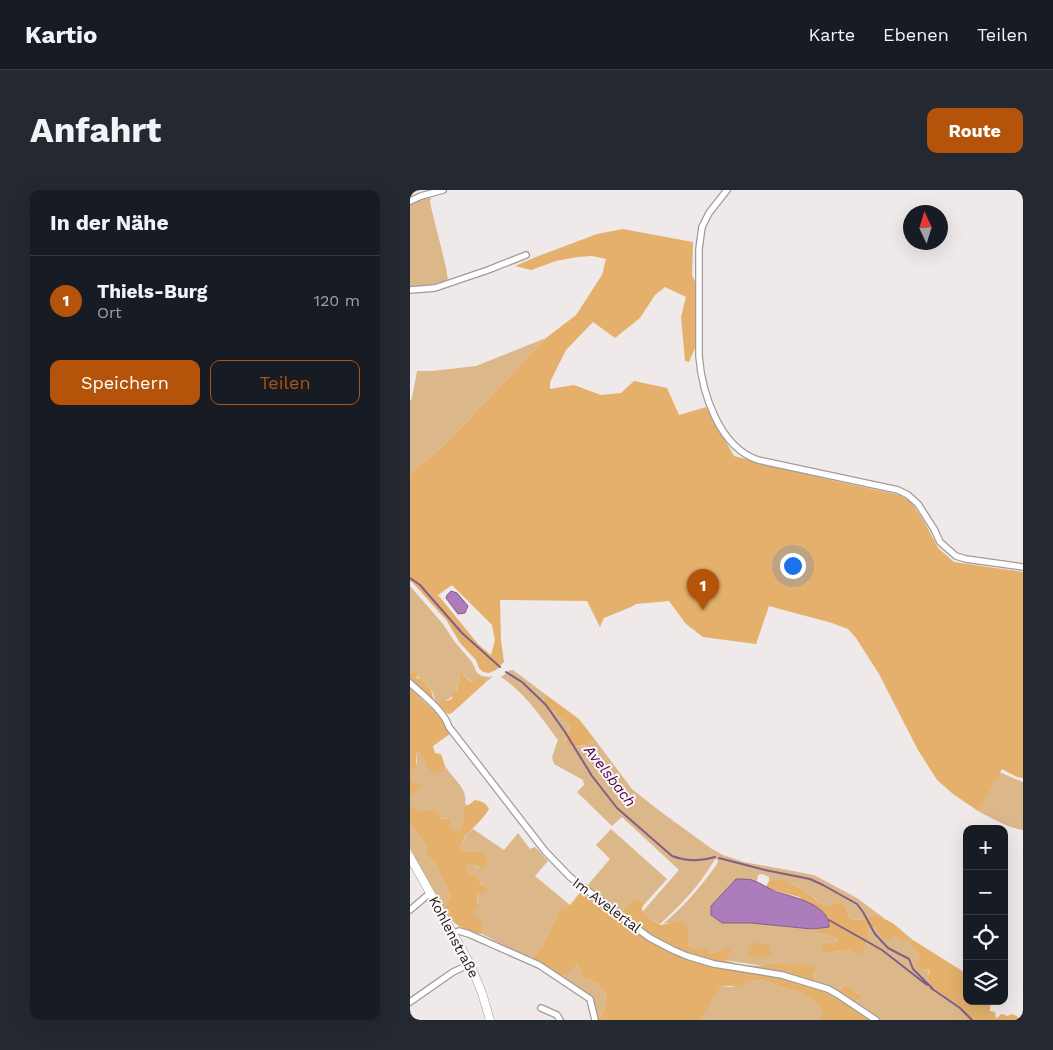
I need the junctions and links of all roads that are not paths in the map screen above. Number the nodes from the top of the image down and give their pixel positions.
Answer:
1 (443, 190) edge
2 (728, 190) edge
3 (410, 201) edge
4 (526, 255) dead end
5 (410, 290) edge
6 (1023, 567) edge
7 (410, 683) edge
8 (410, 857) edge
9 (430, 892) junction
10 (410, 910) edge
11 (453, 933) junction
12 (470, 964) junction
13 (410, 1002) edge
14 (541, 1008) dead end
15 (490, 1020) edge
16 (560, 1020) edge
17 (594, 1020) edge
18 (876, 1020) edge

1 - 3 street
2 - 6 street
4 - 5 street
7 - 18 street, Im Avelertal
8 - 9 main road, Kohlenstraße
9 - 10 street
9 - 11 main road, Kohlenstraße
11 - 12 main road, Kohlenstraße
11 - 17 street
12 - 13 street
12 - 15 main road, Kohlenstraße
14 - 16 street

